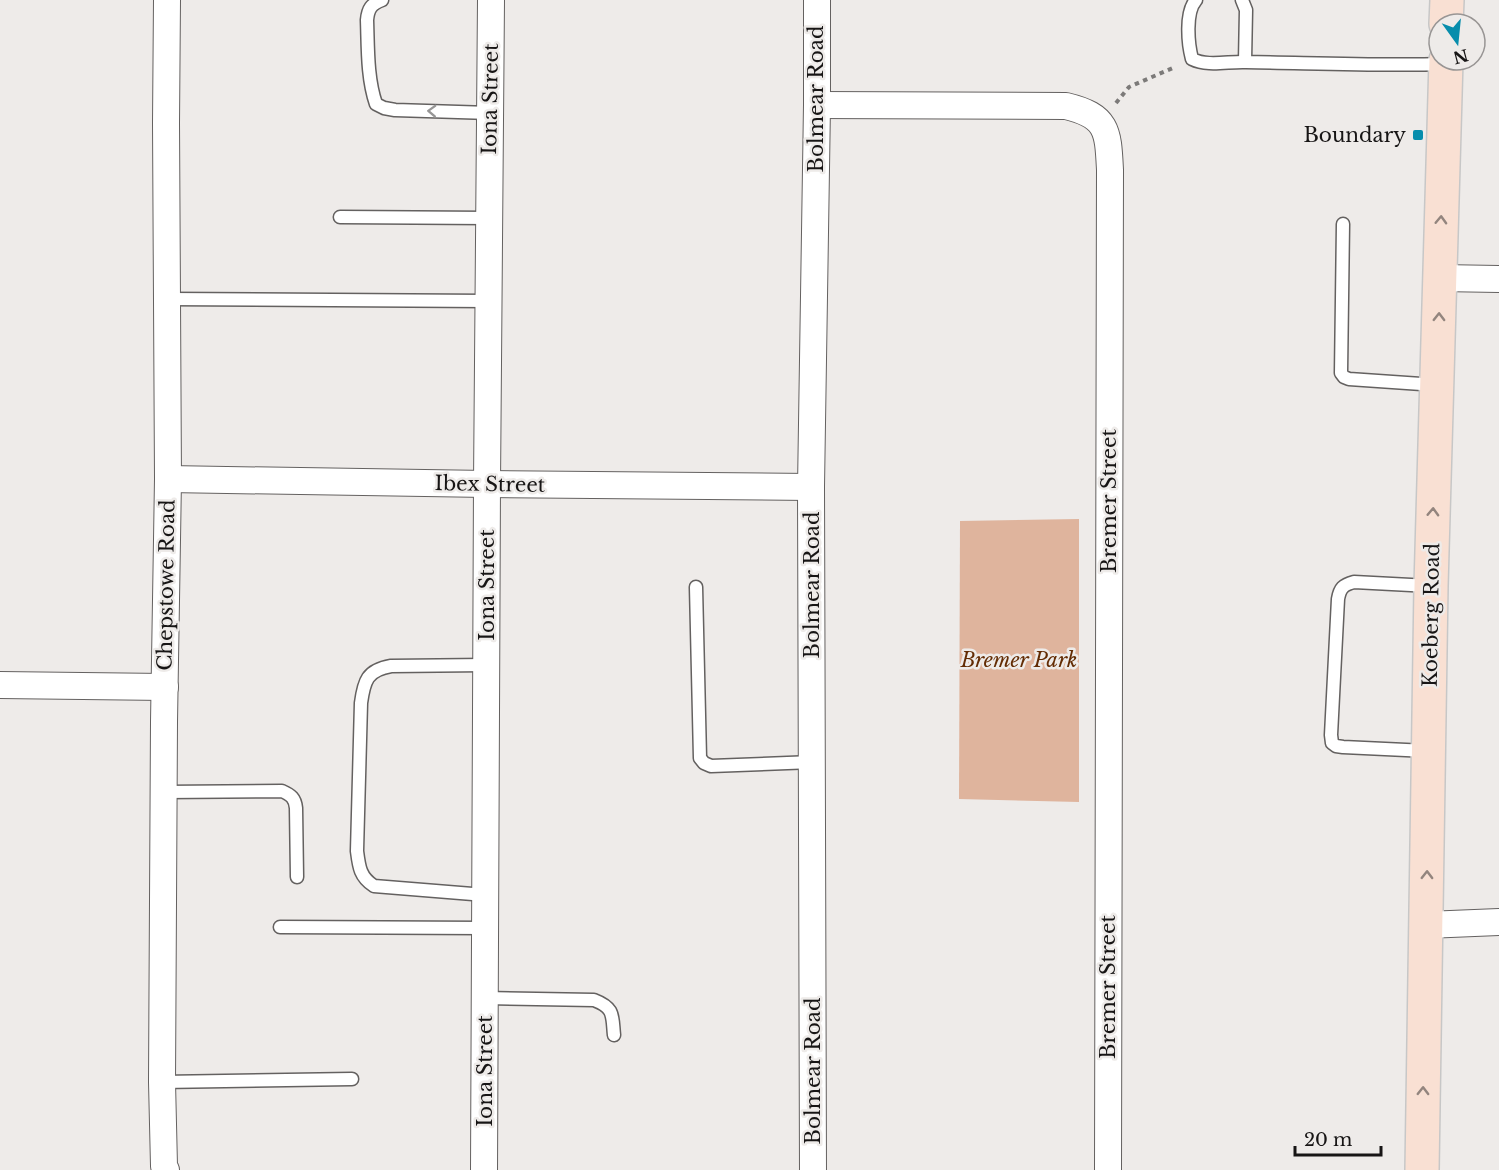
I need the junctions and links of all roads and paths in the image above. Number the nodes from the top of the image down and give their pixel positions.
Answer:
1 (167, 0) edge
2 (382, 0) edge
3 (491, 0) edge
4 (817, 0) edge
5 (1196, 0) edge
6 (1242, 0) edge
7 (1192, 59) junction
8 (1245, 62) junction
9 (1427, 63) edge
10 (1446, 72) edge
11 (817, 105) junction
12 (490, 113) junction
13 (1101, 122) junction
14 (340, 217) dead end
15 (489, 218) junction
16 (1343, 224) dead end
17 (1440, 278) junction
18 (1499, 279) edge
19 (167, 299) junction
20 (489, 301) junction
21 (1437, 385) junction
22 (168, 479) junction
23 (487, 484) junction
24 (811, 487) junction
25 (1431, 586) junction
26 (696, 587) dead end
27 (486, 665) junction
28 (0, 685) edge
29 (165, 687) junction
30 (1428, 751) junction
31 (813, 762) junction
32 (164, 792) junction
33 (297, 877) dead end
34 (485, 896) junction
35 (1499, 922) edge
36 (1426, 925) junction
37 (280, 927) dead end
38 (485, 928) junction
39 (485, 998) junction
40 (614, 1035) dead end
41 (352, 1079) dead end
42 (162, 1082) junction
43 (166, 1170) edge
44 (484, 1170) edge
45 (813, 1170) edge
46 (1108, 1170) edge
47 (1422, 1170) edge

1 - 19 street, Chepstowe Road
12 -> 2 lane
3 - 12 street, Iona Street
4 - 11 street, Bolmear Road
5 - 7 lane
6 - 8 lane
7 - 8 lane
7 - 13 path
8 - 9 lane
17 -> 10 main road, Koeberg Road
11 - 13 street
11 - 24 street, Bolmear Road
12 - 15 street, Iona Street
13 - 46 street, Bremer Street
14 - 15 lane
15 - 20 street, Iona Street
16 - 21 lane
17 - 18 street
21 -> 17 main road, Koeberg Road
19 - 20 lane
19 - 22 street, Chepstowe Road
20 - 23 street, Iona Street
25 -> 21 main road, Koeberg Road
22 - 23 street, Ibex Street
22 - 29 street, Chepstowe Road
23 - 24 street, Ibex Street
23 - 27 street, Iona Street
24 - 31 street, Bolmear Road
25 - 30 main road, Koeberg Road
25 - 30 lane
26 - 31 lane
27 - 34 street, Iona Street
27 - 34 lane
28 - 29 street
29 - 32 street, Chepstowe Road
36 -> 30 main road, Koeberg Road
31 - 45 street, Bolmear Road
32 - 33 lane
32 - 42 street, Chepstowe Road
34 - 38 street, Iona Street
35 - 36 street
47 -> 36 main road, Koeberg Road
37 - 38 lane
38 - 39 street, Iona Street
39 - 40 lane
39 - 44 street, Iona Street
41 - 42 lane
42 - 43 street, Chepstowe Road

